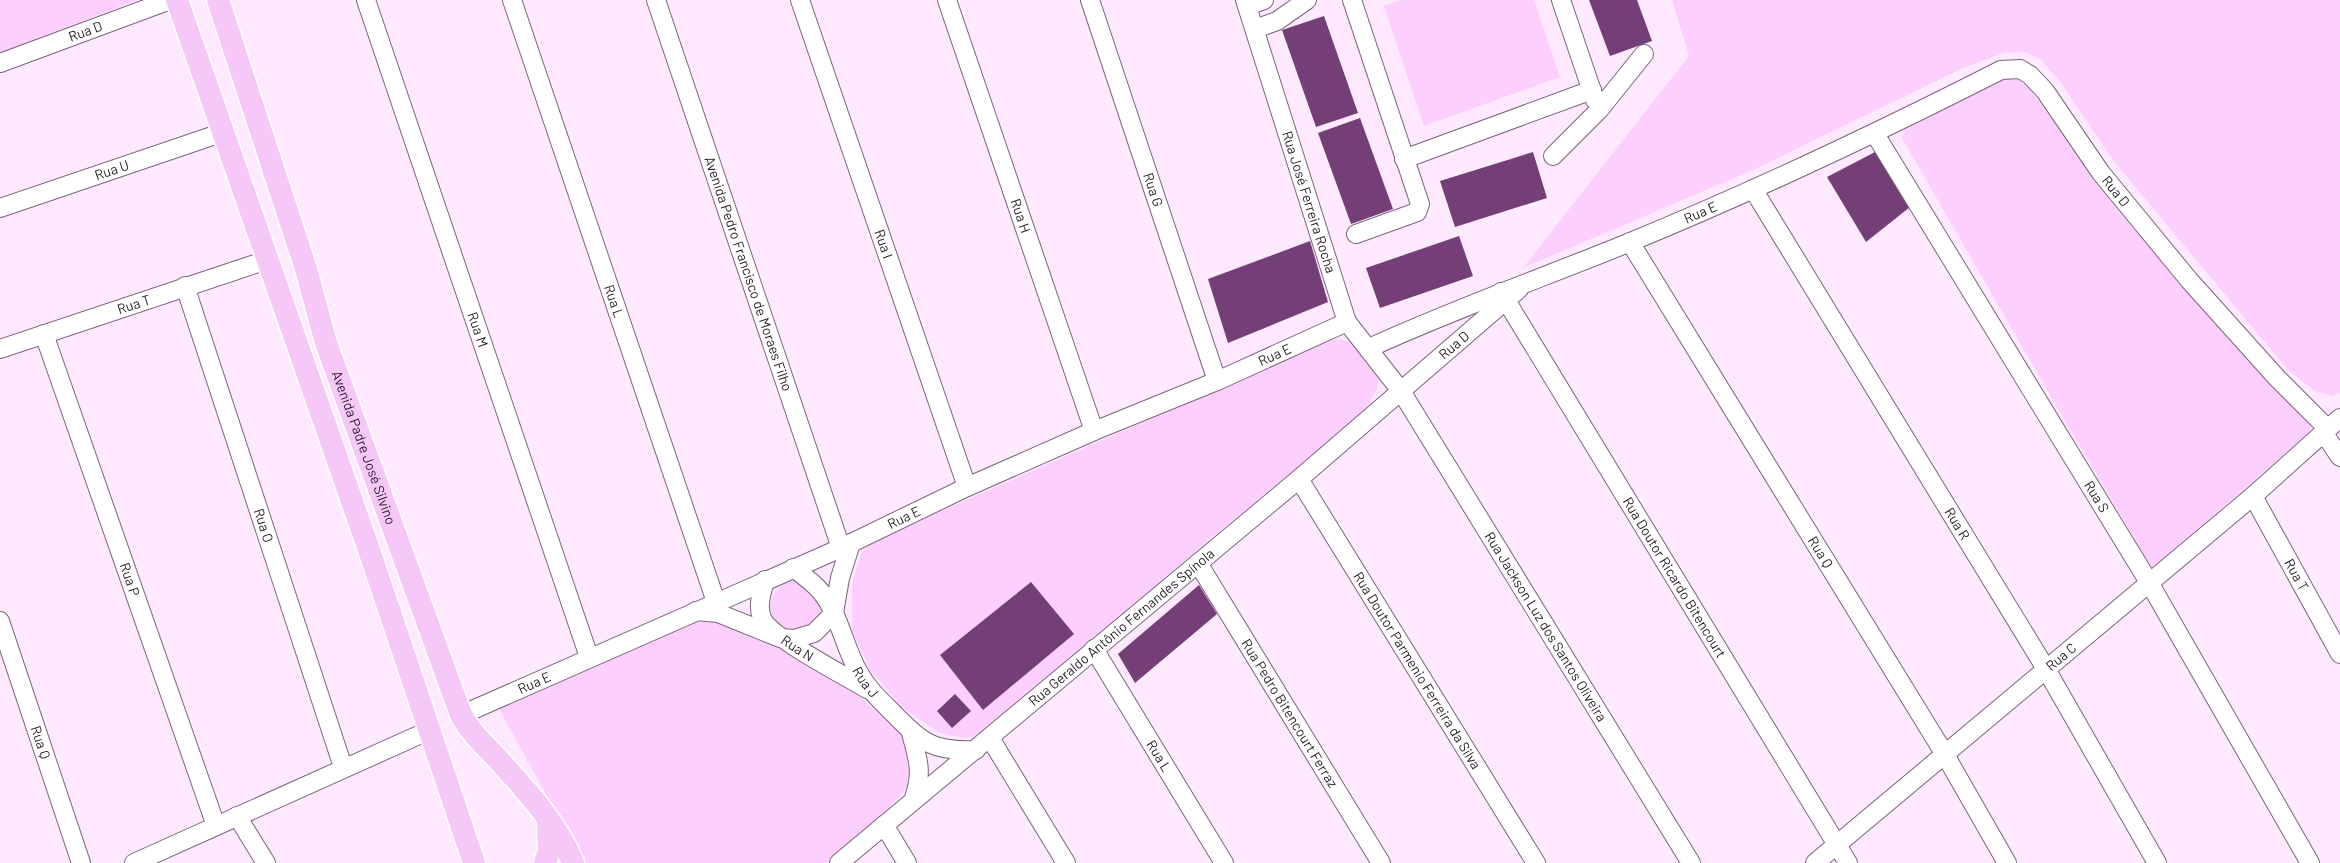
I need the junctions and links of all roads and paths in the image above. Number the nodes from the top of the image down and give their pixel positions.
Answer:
1 (170, 0) edge
2 (177, 0) edge
3 (218, 0) edge
4 (366, 0) edge
5 (512, 0) edge
6 (656, 0) edge
7 (800, 0) edge
8 (947, 0) edge
9 (1090, 0) edge
10 (1264, 0) edge
11 (1307, 0) edge
12 (1352, 0) edge
13 (1561, 0) edge
14 (1246, 3) edge
15 (1255, 29) junction
16 (1644, 54) dead end
17 (0, 63) edge
18 (1592, 90) junction
19 (1599, 110) junction
20 (224, 132) junction
21 (1875, 134) junction
22 (1553, 156) dead end
23 (1404, 159) junction
24 (1752, 189) junction
25 (0, 208) edge
26 (1356, 234) dead end
27 (1630, 242) junction
28 (267, 260) junction
29 (185, 286) junction
30 (1504, 296) junction
31 (1347, 322) junction
32 (44, 334) junction
33 (1369, 348) junction
34 (0, 349) edge
35 (1217, 380) junction
36 (1401, 392) junction
37 (2330, 426) edge
38 (1094, 431) junction
39 (2340, 457) edge
40 (1299, 479) junction
41 (967, 487) junction
42 (2253, 496) junction
43 (846, 545) junction
44 (1198, 564) junction
45 (793, 568) junction
46 (765, 580) junction
47 (2150, 584) junction
48 (716, 602) junction
49 (696, 611) junction
50 (834, 613) junction
51 (0, 621) edge
52 (780, 638) junction
53 (1094, 649) junction
54 (2340, 654) edge
55 (589, 657) junction
56 (2046, 669) junction
57 (871, 692) junction
58 (461, 716) junction
59 (430, 730) junction
60 (911, 733) junction
61 (990, 738) junction
62 (976, 750) junction
63 (1944, 753) junction
64 (342, 768) junction
65 (914, 798) junction
66 (237, 816) junction
67 (548, 821) junction
68 (884, 825) junction
69 (216, 826) junction
70 (1838, 845) junction
71 (152, 859) edge
72 (474, 861) edge
73 (80, 863) edge
74 (134, 863) edge
75 (266, 863) edge
76 (545, 863) edge
77 (573, 863) edge
78 (840, 863) edge
79 (907, 863) edge
80 (1066, 863) edge
81 (1224, 863) edge
82 (1381, 863) edge
83 (1536, 863) edge
84 (1691, 863) edge
85 (1816, 863) edge
86 (1848, 863) edge
87 (2006, 863) edge
88 (2157, 863) edge
89 (2310, 863) edge

1 - 17 street, Rua D
2 - 20 main road, Avenida Padre José Silvino
3 - 58 main road, Avenida Padre José Silvino
4 - 55 street, Rua M
5 - 48 street, Rua L
6 - 43 street, Avenida Pedro Francisco de Moraes Filho
7 - 41 street, Rua I
8 - 38 street, Rua H
9 - 35 street, Rua G
10 - 14 street
11 - 15 street
12 - 23 street
13 - 18 street
14 - 15 street, Rua José Ferreira Rocha
15 - 31 street, Rua José Ferreira Rocha
16 - 19 street
18 - 19 street
18 - 23 street
19 - 22 street
20 - 25 street, Rua U
20 - 28 main road, Avenida Padre José Silvino
21 - 24 street, Rua E
21 - 37 street, Rua D
21 - 47 street, Rua S
23 - 26 street
24 - 27 street, Rua E
24 - 56 street, Rua R
27 - 30 street, Rua E
27 - 63 street, Rua Q
28 - 29 street, Rua T
28 - 59 main road, Avenida Padre José Silvino
29 - 32 street, Rua T
29 - 64 street, Rua O
30 - 33 street, Rua E
30 - 36 street, Rua D
30 - 70 street, Rua Doutor Ricardo Bitencourt
31 - 33 street, Rua José Ferreira Rocha
31 - 35 street, Rua E
32 - 34 street, Rua T
32 - 69 street, Rua P
33 - 36 street, Rua José Ferreira Rocha
35 - 38 street, Rua E
36 - 40 street, Rua Geraldo Antônio Fernandes Spínola
36 - 84 street, Rua Jackson Luz dos Santos Oliveira
37 - 39 street
37 - 42 street, Rua C
38 - 41 street, Rua E
40 - 44 street, Rua Geraldo Antônio Fernandes Spínola
40 - 83 street, Rua Doutor Parmenio Ferreira da Silva
41 - 43 street, Rua E
42 - 47 street, Rua C
42 - 54 street, Rua T
43 - 45 street, Rua E
43 - 50 street
44 - 53 street, Rua Geraldo Antônio Fernandes Spínola
44 - 82 street, Rua Pedro Bitencourt Ferraz
45 - 46 street, Rua E
45 - 50 street, Rua J
46 - 48 street, Rua E
46 - 52 street, Rua N
47 - 56 street, Rua C
47 - 89 street, Rua S
48 - 49 street, Rua E
49 - 52 street
49 - 55 street, Rua E
50 - 52 street
50 - 57 street, Rua J
51 - 73 street, Rua Q
52 - 57 street, Rua N
53 - 61 street, Rua Geraldo Antônio Fernandes Spínola
53 - 81 street, Rua L
55 - 58 street, Rua E
56 - 63 street, Rua C
56 - 88 street, Rua R
57 - 60 street, Rua J
58 - 67 main road, Avenida Padre José Silvino
59 - 64 street
59 - 72 main road, Avenida Padre José Silvino
60 - 62 street, Rua J
60 - 65 street
61 - 62 street, Rua Geraldo Antônio Fernandes Spínola
61 - 80 street
62 - 65 street, Rua Geraldo Antônio Fernandes Spínola
63 - 70 street, Rua C
63 - 87 street, Rua Q
64 - 66 street
65 - 68 street, Rua Geraldo Antônio Fernandes Spínola
66 - 69 street
66 - 75 street
67 - 76 main road
67 - 77 main road, Avenida Padre José Silvino
68 - 78 street, Rua Geraldo Antônio Fernandes Spínola
68 - 79 street
69 - 71 street
70 - 85 street, Rua C
70 - 86 street, Rua Doutor Ricardo Bitencourt
71 - 74 street

